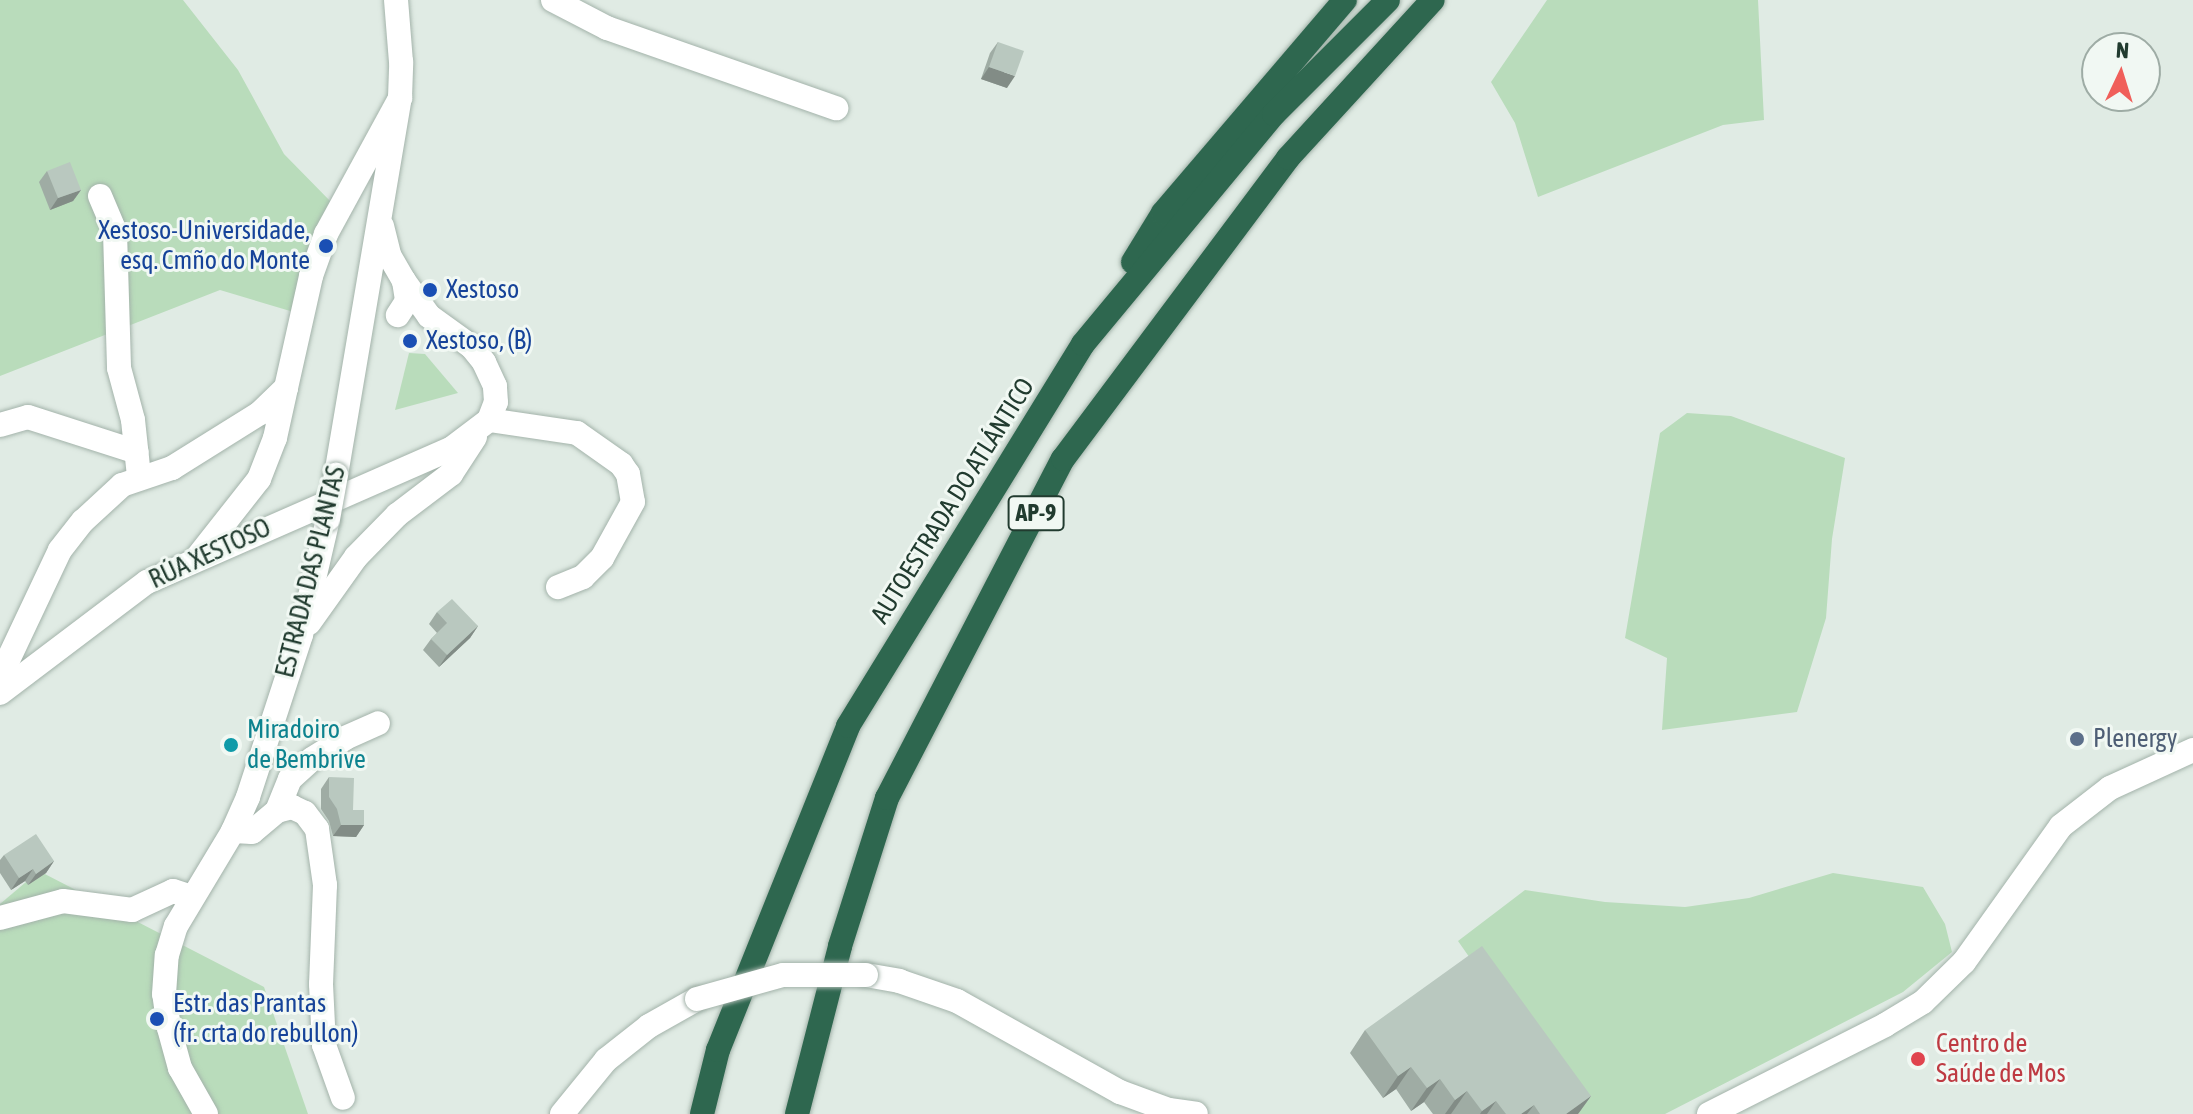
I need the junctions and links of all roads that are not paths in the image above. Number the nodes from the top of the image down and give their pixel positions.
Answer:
1 (396, 0) edge
2 (553, 0) edge
3 (1345, 0) edge
4 (1388, 0) edge
5 (1433, 0) edge
6 (400, 98) junction
7 (836, 108) dead end
8 (100, 196) dead end
9 (380, 216) junction
10 (371, 265) junction
11 (401, 276) junction
12 (398, 315) junction
13 (429, 316) junction
14 (362, 318) junction
15 (1083, 344) junction
16 (286, 388) junction
17 (485, 424) junction
18 (0, 425) edge
19 (137, 452) junction
20 (139, 476) junction
21 (196, 559) junction
22 (558, 587) dead end
23 (301, 635) junction
24 (0, 677) edge
25 (0, 693) edge
26 (378, 723) dead end
27 (2193, 750) edge
28 (277, 811) junction
29 (233, 831) junction
30 (192, 897) junction
31 (0, 918) edge
32 (343, 1098) dead end
33 (206, 1114) edge
34 (562, 1114) edge
35 (702, 1114) edge
36 (797, 1114) edge
37 (1196, 1114) edge
38 (1709, 1114) edge

1 - 6 street, ESTRADA DAS PLANTAS
2 - 7 street
3 - 15 highway
4 - 15 highway, AUTOESTRADA DO ATLÁNTICO / AP-9
5 - 36 highway, AP-9
6 - 9 street, ESTRADA DAS PLANTAS
6 - 16 street
8 - 19 street
9 - 10 street, ESTRADA DAS PLANTAS
9 - 11 street
10 - 11 street
10 - 14 street, ESTRADA DAS PLANTAS
11 - 12 street
11 - 13 street
12 - 13 street
12 - 14 street
13 - 17 street
14 - 23 street, ESTRADA DAS PLANTAS, bridge
15 - 35 highway, AUTOESTRADA DO ATLÁNTICO / AP-9
16 - 20 street
16 - 21 street
17 - 21 street, RÚA XESTOSO
17 - 22 street
17 - 23 street
18 - 19 street
19 - 20 street
20 - 24 street
21 - 25 street, RÚA XESTOSO
23 - 29 street, ESTRADA DAS PLANTAS
26 - 28 street
27 - 38 street
28 - 29 street
28 - 32 street
29 - 30 street, ESTRADA DAS PLANTAS
30 - 31 street
30 - 33 street, ESTRADA DAS PLANTAS
34 - 37 street, bridge

